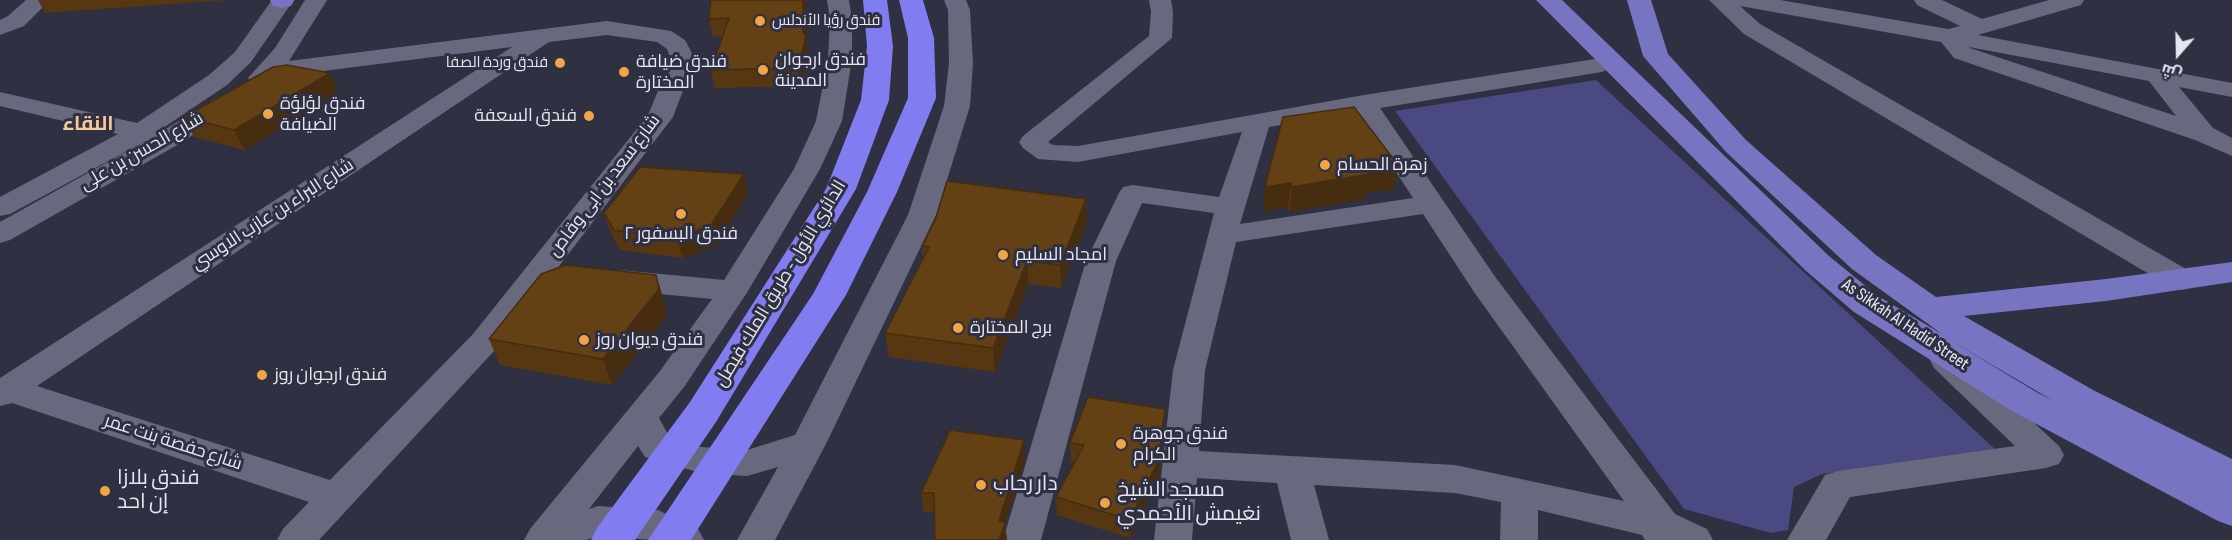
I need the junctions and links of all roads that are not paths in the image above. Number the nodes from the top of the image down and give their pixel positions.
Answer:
1 (39, 0) edge
2 (316, 0) edge
3 (838, 0) edge
4 (875, 0) edge
5 (911, 0) edge
6 (955, 0) edge
7 (1160, 0) edge
8 (1548, 0) edge
9 (1640, 0) edge
10 (1720, 0) edge
11 (1742, 0) edge
12 (1925, 0) edge
13 (2073, 0) edge
14 (282, 1) edge
15 (8, 25) edge
16 (1980, 27) junction
17 (547, 35) junction
18 (1949, 36) junction
19 (1609, 60) junction
20 (2232, 68) edge
21 (269, 71) junction
22 (2157, 76) junction
23 (2202, 84) junction
24 (2232, 90) edge
25 (0, 99) edge
26 (1364, 103) junction
27 (1257, 122) junction
28 (142, 131) junction
29 (2204, 134) junction
30 (170, 138) junction
31 (2232, 148) edge
32 (1431, 204) junction
33 (0, 208) edge
34 (1227, 221) junction
35 (0, 234) edge
36 (539, 272) junction
37 (2232, 272) edge
38 (2182, 280) junction
39 (732, 291) junction
40 (1928, 309) junction
41 (1929, 344) junction
42 (4, 392) edge
43 (642, 418) junction
44 (808, 444) junction
45 (1182, 464) junction
46 (1292, 470) junction
47 (2232, 477) edge
48 (1520, 492) junction
49 (338, 497) junction
50 (2232, 510) edge
51 (1671, 535) edge
52 (544, 539) edge
53 (296, 540) edge
54 (612, 540) edge
55 (669, 540) edge
56 (685, 540) edge
57 (756, 540) edge
58 (1022, 540) edge
59 (1173, 540) edge
60 (1310, 540) edge
61 (1519, 540) edge
62 (1806, 540) edge

1 - 15 street
2 - 21 street, شارع الحسن بن على
3 - 39 street
4 - 54 highway, الدائري الأول - طريق الملك فيصل
5 - 55 highway
6 - 44 street
7 - 27 street
8 - 19 main road, As Sikkah Al Hadid Street
9 - 40 main road, As Sikkah Al Hadid Street
10 - 38 street
11 - 18 street
12 - 16 street
13 - 16 street
14 - 28 street, شارع الحسن بن على
16 - 18 street
17 - 21 street, شارع سعد بن ابى وقاص
17 - 36 street, شارع سعد بن ابى وقاص
17 - 42 street, شارع البراء بن عازب الاوسي
18 - 22 street
18 - 29 street
19 - 26 street
19 - 41 main road, As Sikkah Al Hadid Street
20 - 23 street
21 - 30 street, شارع الحسن بن على
22 - 23 street
22 - 29 street
23 - 24 street
25 - 28 street
26 - 27 street
26 - 32 street
27 - 34 street
28 - 30 street
28 - 33 street, شارع الحسن بن على
29 - 31 street
30 - 35 street, شارع الحسن بن على
32 - 34 street
32 - 51 street
34 - 45 street
34 - 58 street
36 - 39 street
36 - 49 street, شارع سعد بن ابى وقاص
37 - 38 main road
38 - 40 main road
39 - 43 street
40 - 47 main road, As Sikkah Al Hadid Street
41 - 50 main road, As Sikkah Al Hadid Street
41 - 62 street
42 - 49 street, شارع حفصة بنت عمر
43 - 44 street
43 - 52 street
44 - 57 street
45 - 46 street
45 - 59 street
46 - 48 street
46 - 60 street
48 - 51 street
48 - 61 street
49 - 53 street, شارع سعد بن ابى وقاص
52 - 56 street

